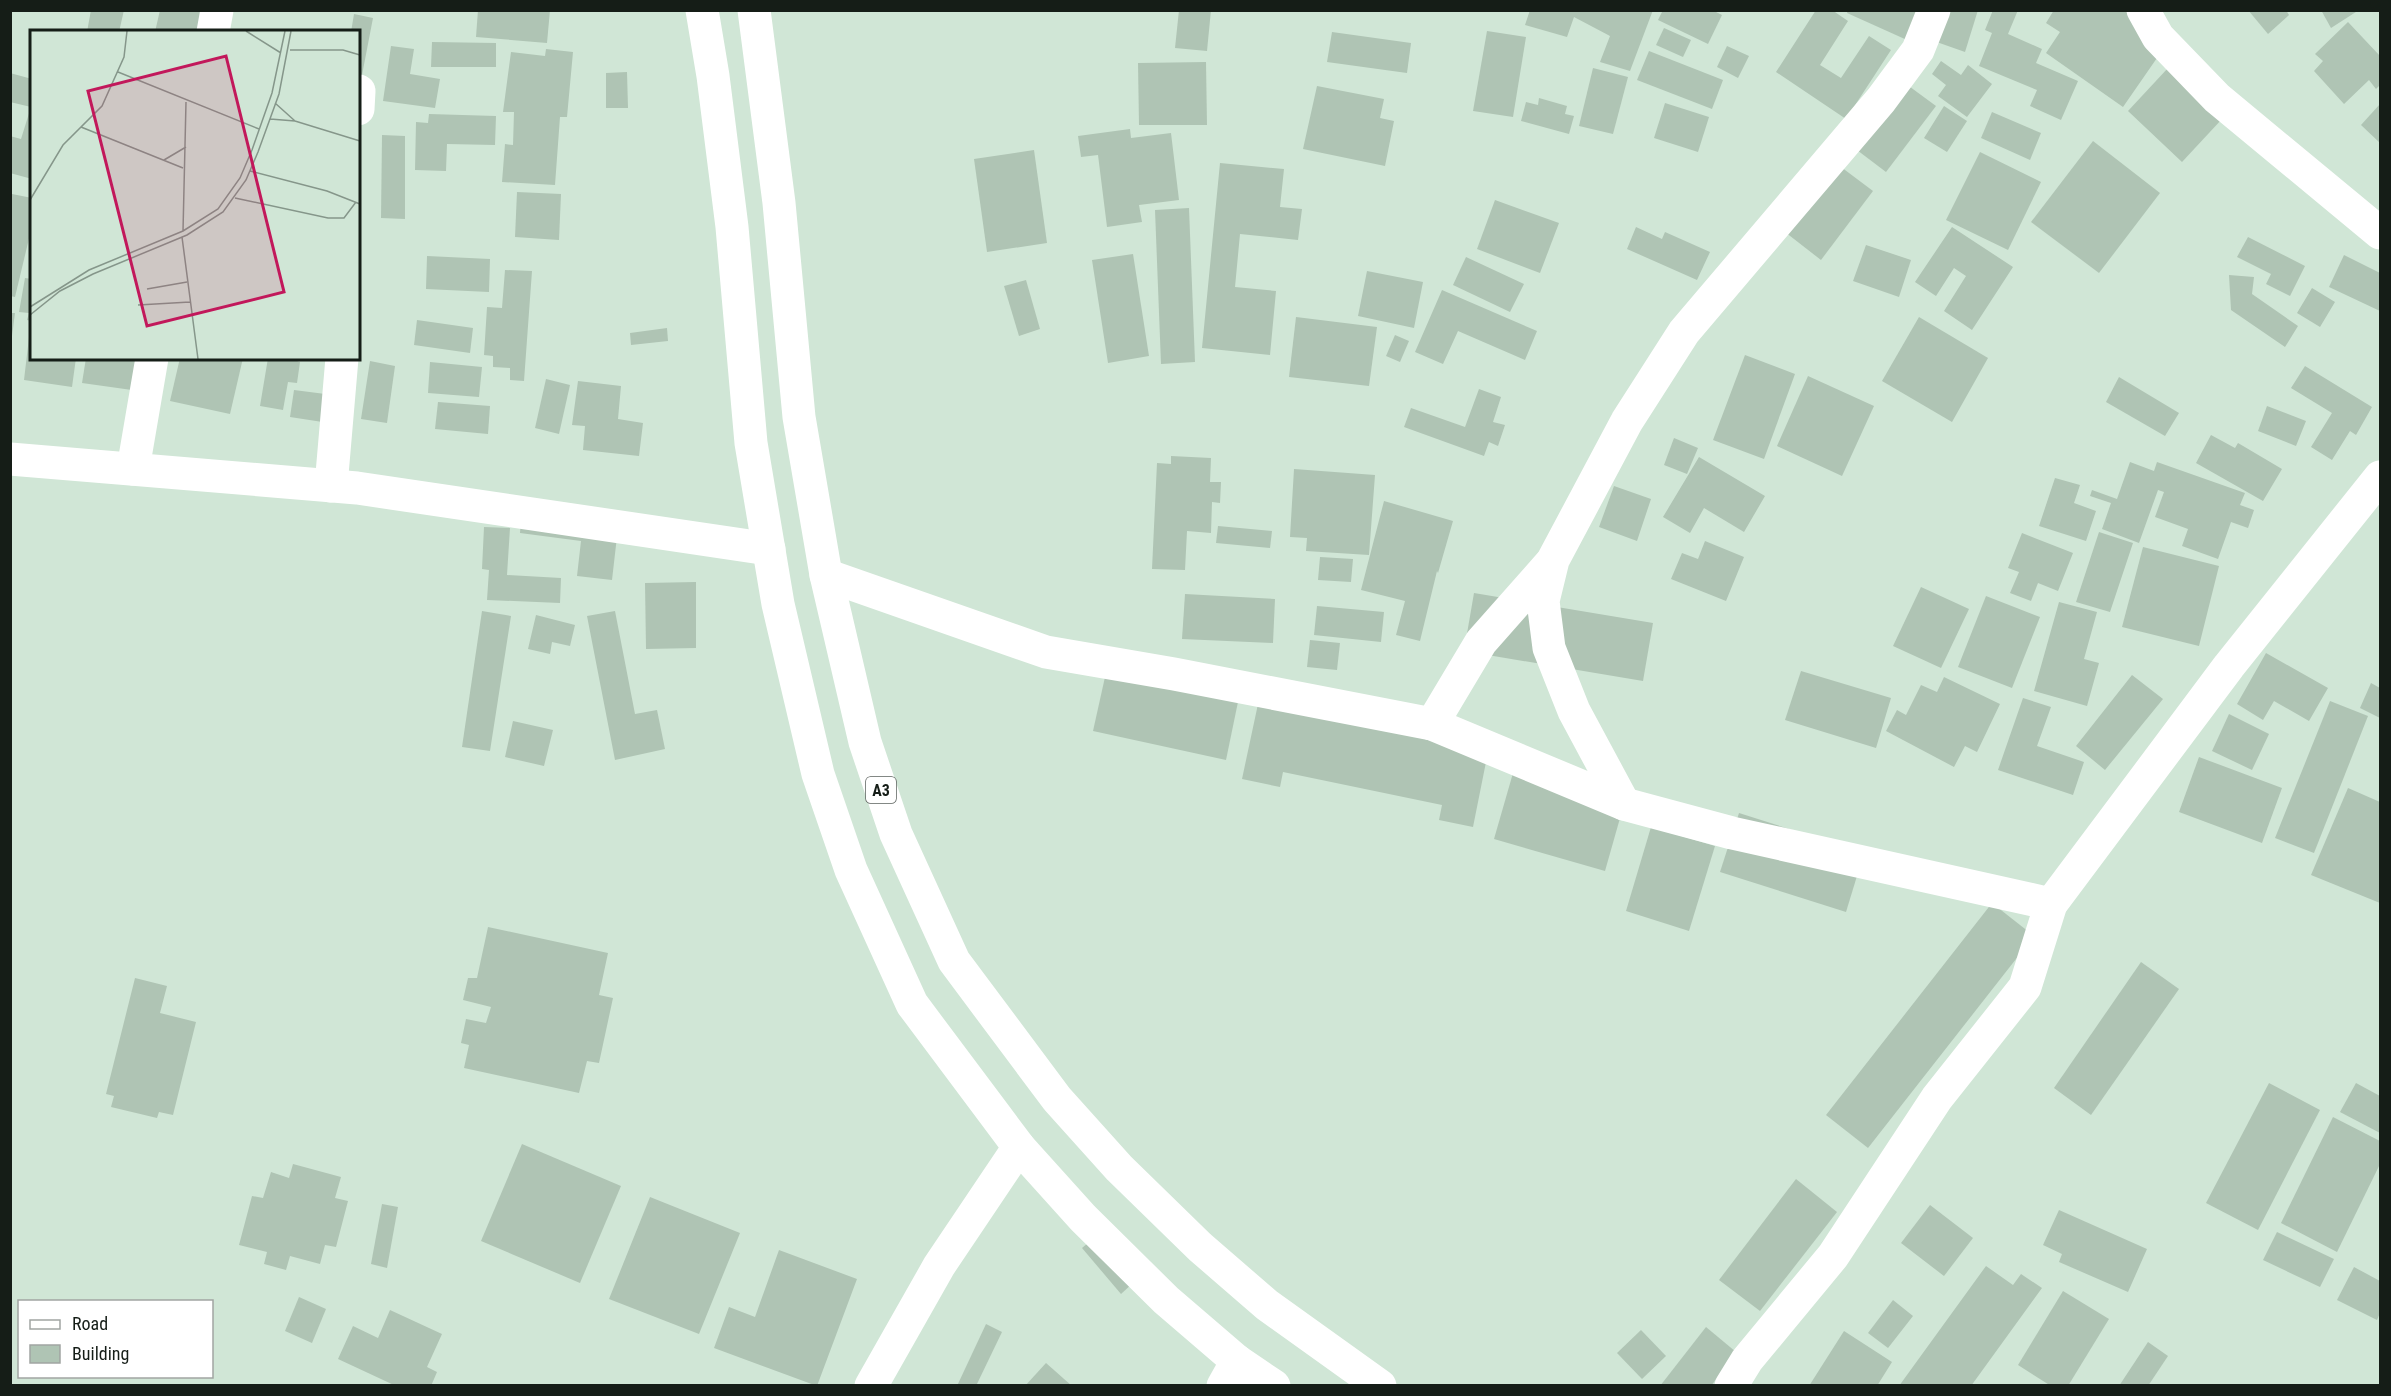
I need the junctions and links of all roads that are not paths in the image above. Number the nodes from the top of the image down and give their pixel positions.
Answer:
1 (217, 10) edge
2 (702, 10) edge
3 (754, 10) edge
4 (1934, 10) edge
5 (2143, 10) edge
6 (213, 30) edge
7 (2380, 233) edge
8 (152, 360) edge
9 (342, 360) edge
10 (10, 459) edge
11 (133, 469) junction
12 (2380, 477) edge
13 (331, 486) junction
14 (769, 549) junction
15 (1553, 561) junction
16 (826, 575) junction
17 (1432, 724) junction
18 (1624, 804) junction
19 (2051, 904) junction
20 (1019, 1147) junction
21 (1230, 1373) edge
22 (871, 1386) edge
23 (1274, 1386) edge
24 (1380, 1386) edge
25 (1731, 1386) edge

1 - 6 main road
2 - 14 main road
3 - 16 main road, A3
4 - 15 main road
5 - 7 main road
8 - 11 main road
9 - 13 main road
10 - 11 main road
11 - 13 main road
12 - 19 main road
13 - 14 main road
14 - 20 main road
15 - 17 main road
15 - 18 main road
16 - 17 main road
16 - 24 main road, A3
17 - 18 main road
18 - 19 main road
19 - 25 main road
20 - 21 main road
20 - 22 main road
21 - 23 main road

